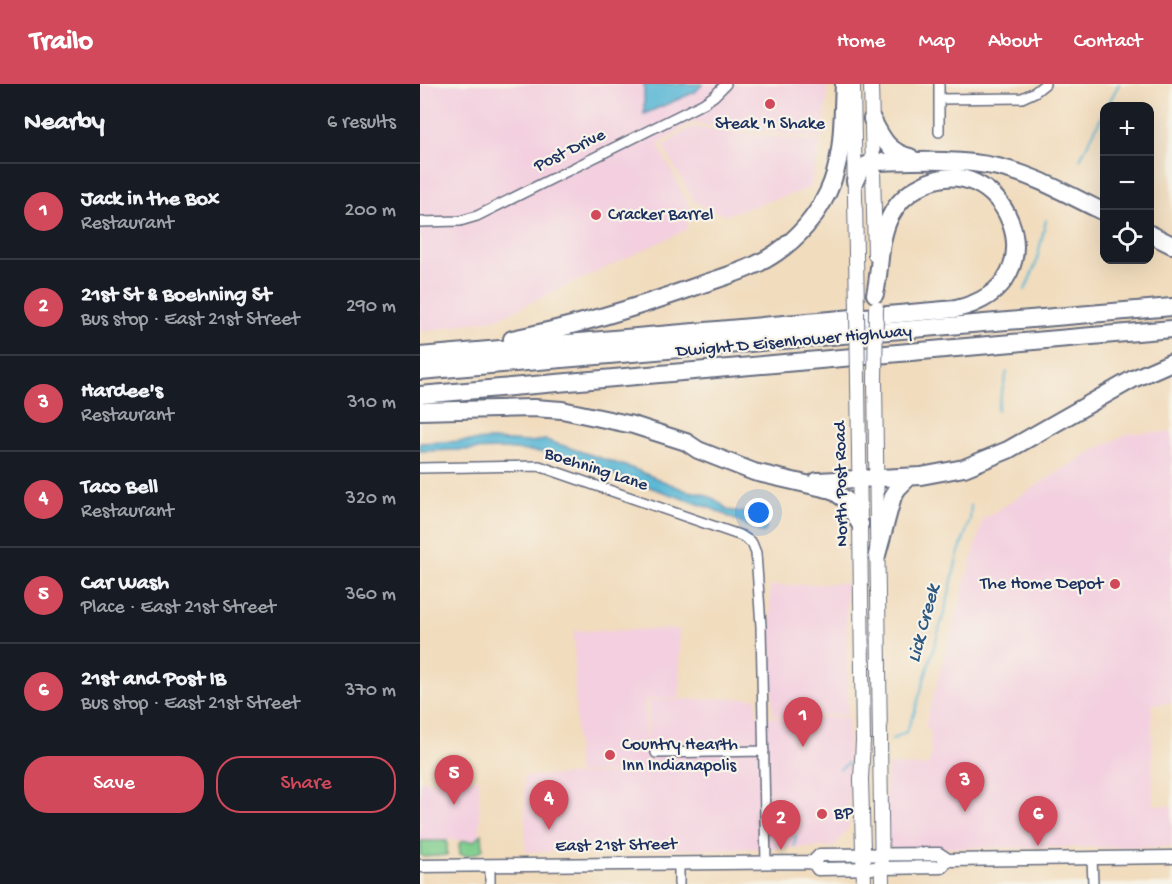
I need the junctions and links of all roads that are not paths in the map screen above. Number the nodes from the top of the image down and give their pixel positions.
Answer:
1 (726, 84) edge
2 (844, 84) edge
3 (853, 84) edge
4 (872, 84) edge
5 (939, 84) edge
6 (1046, 84) edge
7 (939, 99) junction
8 (872, 119) junction
9 (939, 132) dead end
10 (929, 161) junction
11 (873, 162) junction
12 (855, 181) junction
13 (1100, 210) edge
14 (420, 222) edge
15 (1154, 236) edge
16 (1172, 245) edge
17 (875, 301) junction
18 (1172, 307) edge
19 (1172, 329) edge
20 (420, 354) edge
21 (1172, 362) edge
22 (420, 371) edge
23 (420, 395) edge
24 (420, 411) edge
25 (420, 468) edge
26 (909, 477) junction
27 (868, 478) junction
28 (795, 482) junction
29 (860, 524) junction
30 (877, 555) junction
31 (764, 751) junction
32 (656, 753) dead end
33 (880, 775) junction
34 (861, 779) junction
35 (1092, 857) junction
36 (1172, 857) edge
37 (864, 861) junction
38 (882, 861) junction
39 (766, 863) junction
40 (679, 864) junction
41 (420, 866) edge
42 (490, 866) junction
43 (490, 884) edge
44 (679, 884) edge
45 (864, 884) edge
46 (882, 884) edge
47 (1093, 884) edge

1 - 14 street, Post Drive
2 - 20 highway
3 - 12 main road, North Post Road
4 - 8 main road, North Post Road
5 - 7 street
6 - 7 street
7 - 9 street
8 - 10 highway
8 - 11 main road, North Post Road
10 - 11 highway
10 - 13 highway
11 - 12 highway
11 - 17 main road, North Post Road
12 - 27 main road, North Post Road, bridge
15 - 16 highway
17 - 20 highway
17 - 27 main road, North Post Road, bridge
18 - 22 highway, Dwight D Eisenhower Highway
19 - 23 highway, Dwight D Eisenhower Highway
21 - 26 highway
24 - 28 highway
25 - 31 street, Boehning Lane
26 - 27 highway
26 - 30 highway
27 - 28 highway
27 - 29 main road, North Post Road
27 - 30 main road, North Post Road
28 - 29 highway
29 - 34 main road, North Post Road
30 - 33 main road, North Post Road
31 - 32 street
31 - 39 street
33 - 34 main road
33 - 38 main road, North Post Road
34 - 37 main road, North Post Road
35 - 36 main road, East 21st Street
35 - 38 main road, East 21st Street
35 - 47 street
37 - 38 main road, East 21st Street
37 - 39 main road, East 21st Street
37 - 45 main road, North Post Road
38 - 46 main road, North Post Road
39 - 40 main road, East 21st Street
40 - 42 main road, East 21st Street
40 - 44 street
41 - 42 main road, East 21st Street
42 - 43 street

